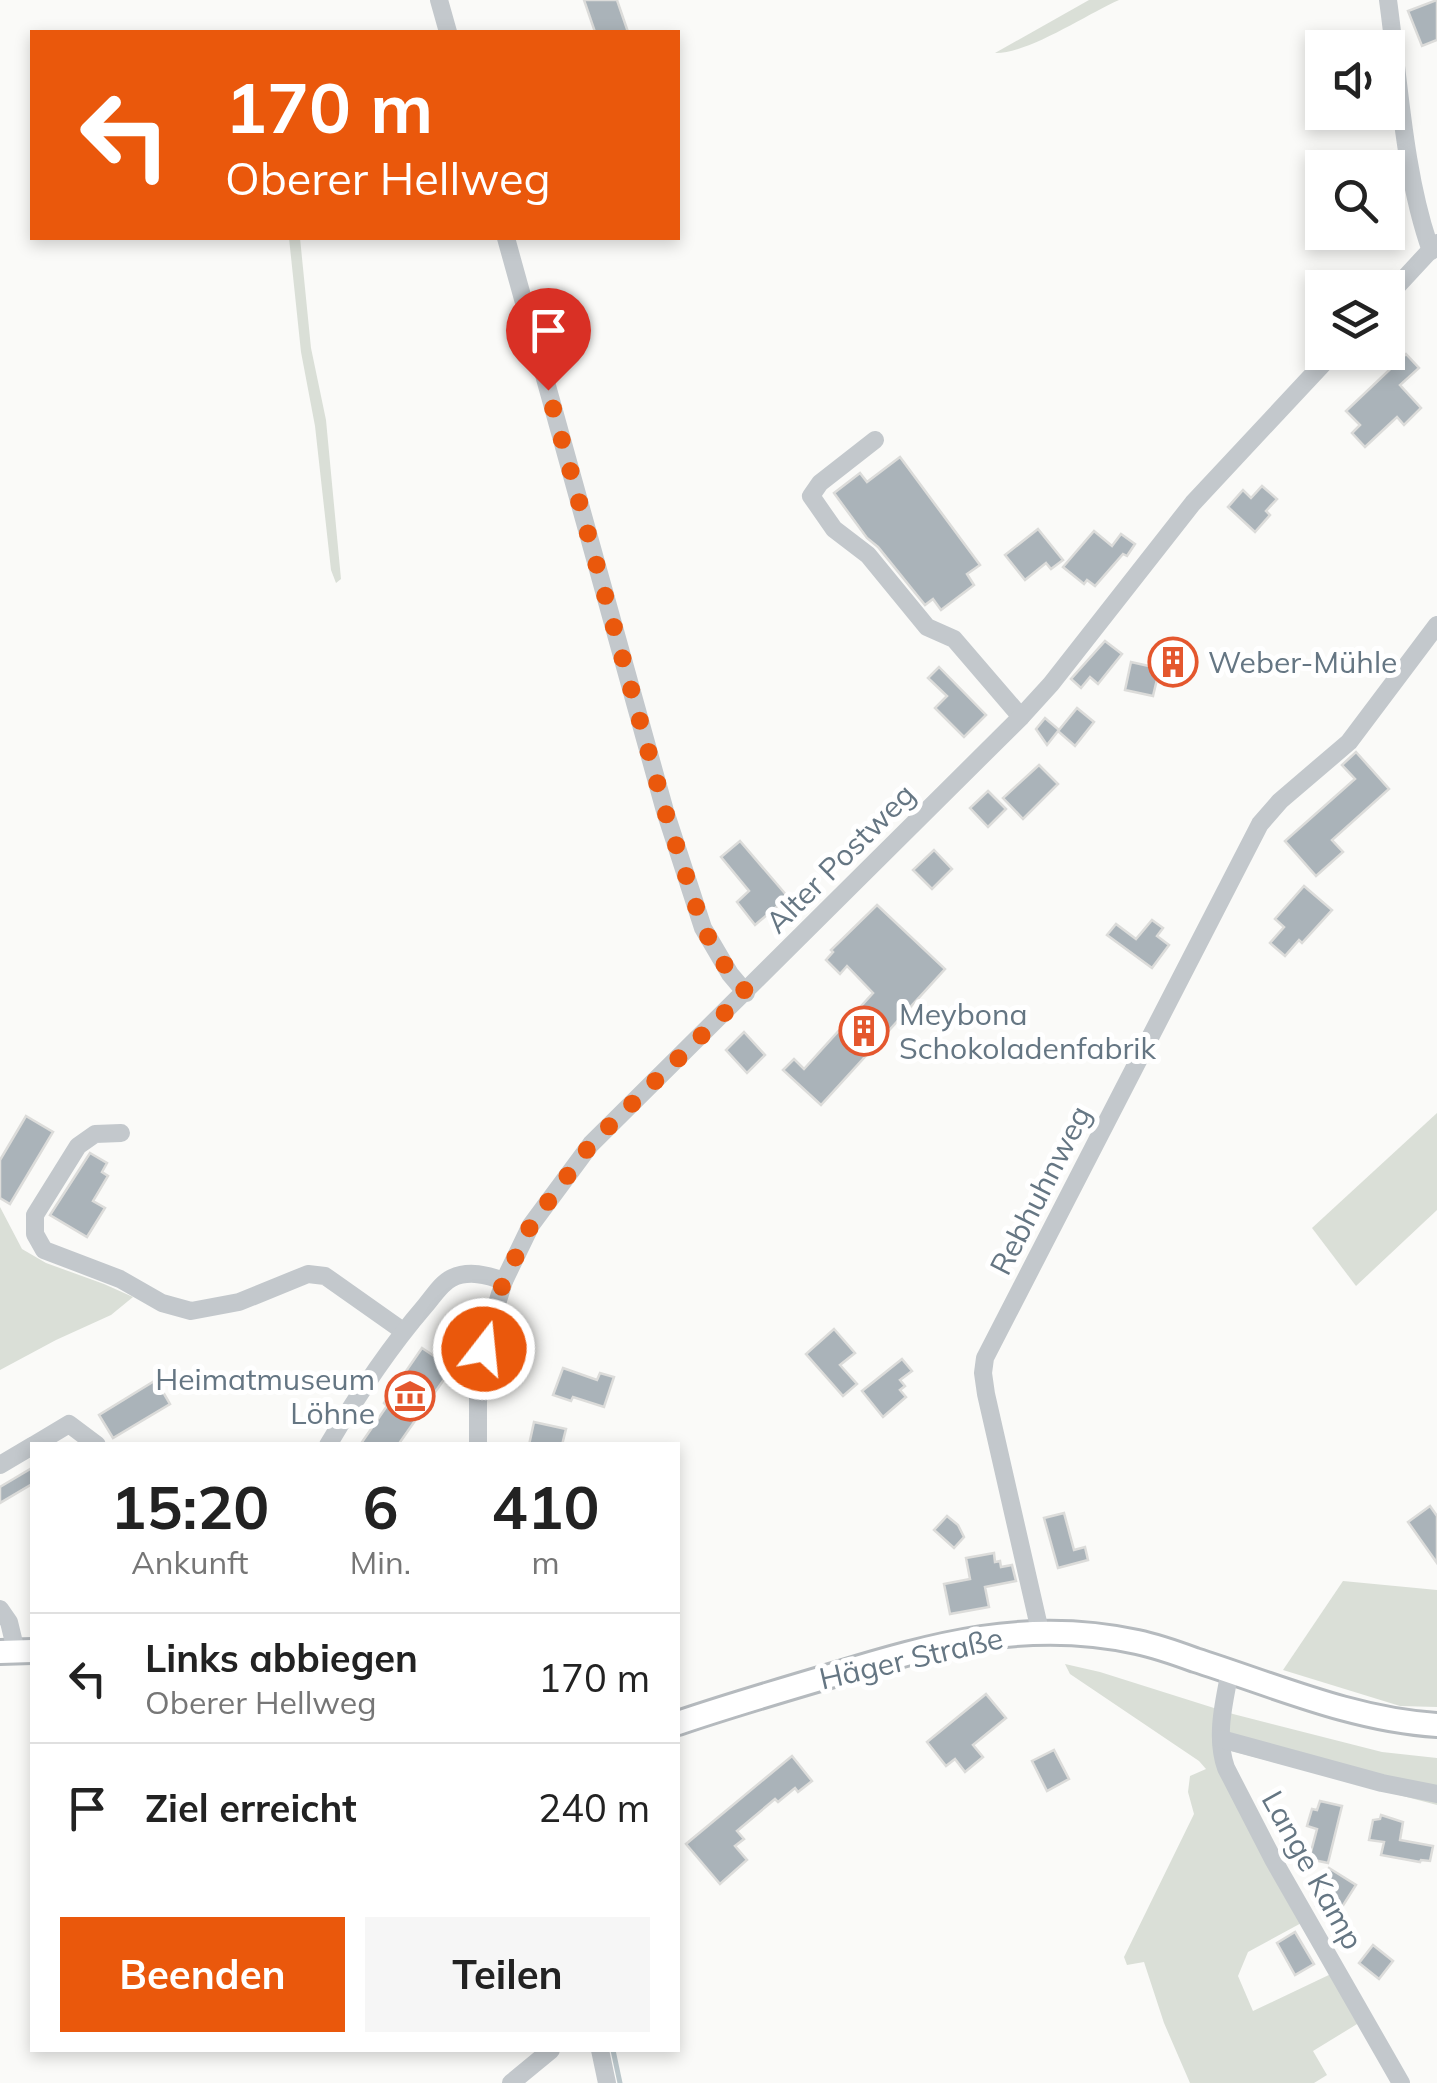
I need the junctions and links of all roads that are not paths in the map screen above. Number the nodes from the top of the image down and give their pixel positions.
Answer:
1 (439, 0) edge
2 (1388, 0) edge
3 (447, 30) edge
4 (507, 240) edge
5 (1434, 247) edge
6 (1405, 278) edge
7 (1317, 370) edge
8 (875, 440) dead end
9 (1437, 625) edge
10 (1021, 717) junction
11 (746, 992) junction
12 (120, 1133) dead end
13 (504, 1281) junction
14 (404, 1331) junction
15 (40, 1442) edge
16 (93, 1442) edge
17 (330, 1442) edge
18 (478, 1442) edge
19 (30, 1448) edge
20 (0, 1465) edge
21 (0, 1609) edge
22 (1040, 1631) junction
23 (16, 1651) edge
24 (1230, 1671) junction
25 (680, 1722) edge
26 (1437, 1725) edge
27 (1221, 1740) junction
28 (1437, 1794) edge
29 (549, 2052) edge
30 (600, 2052) edge
31 (511, 2083) edge
32 (607, 2083) edge
33 (1401, 2083) edge

1 - 3 street
2 - 5 street
4 - 11 street
5 - 6 street
7 - 10 street, Alter Postweg
8 - 10 street
9 - 22 street, Rebhuhnweg
10 - 11 street, Alter Postweg
11 - 13 street, Alter Postweg
12 - 14 street
13 - 14 street
13 - 18 street, Alter Postweg
14 - 17 street
15 - 16 street
19 - 20 street
21 - 23 street
22 - 24 main road, Häger Straße
22 - 25 main road, Häger Straße
24 - 26 main road, Häger Straße
24 - 27 street, Lange Kamp
27 - 28 street
27 - 33 street, Lange Kamp
29 - 31 street
30 - 32 street

